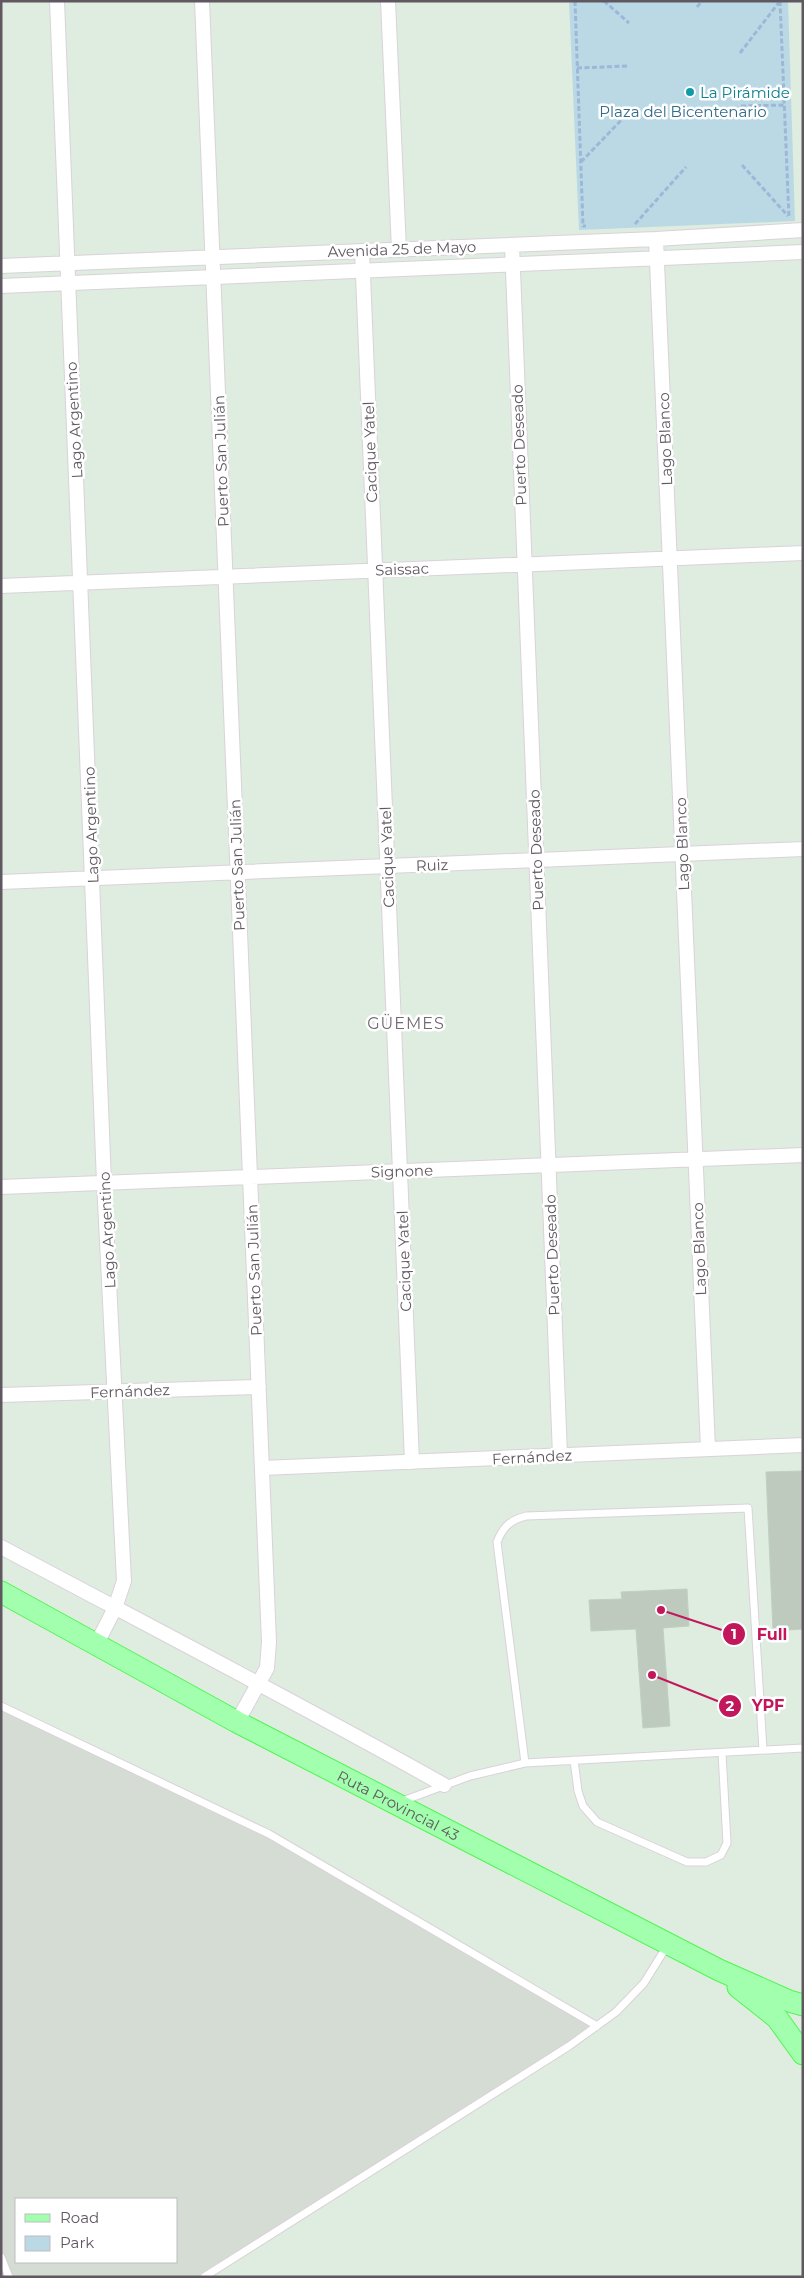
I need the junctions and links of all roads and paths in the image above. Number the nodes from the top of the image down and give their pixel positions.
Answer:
1 (57, 1) edge
2 (202, 1) edge
3 (388, 1) edge
4 (575, 1) edge
5 (604, 1) edge
6 (702, 1) edge
7 (780, 1) edge
8 (697, 7) dead end
9 (629, 23) dead end
10 (740, 52) dead end
11 (628, 66) dead end
12 (577, 68) junction
13 (785, 105) junction
14 (741, 106) dead end
15 (628, 113) dead end
16 (581, 162) junction
17 (742, 165) dead end
18 (686, 167) dead end
19 (780, 218) dead end
20 (789, 218) junction
21 (626, 224) dead end
22 (634, 224) junction
23 (644, 224) dead end
24 (592, 226) dead end
25 (803, 230) edge
26 (656, 239) junction
27 (512, 245) junction
28 (399, 250) junction
29 (362, 251) junction
30 (803, 252) edge
31 (212, 257) junction
32 (657, 258) junction
33 (67, 263) junction
34 (512, 265) junction
35 (1, 266) edge
36 (363, 271) junction
37 (213, 277) junction
38 (67, 282) junction
39 (1, 286) edge
40 (803, 552) edge
41 (670, 558) junction
42 (524, 564) junction
43 (375, 570) junction
44 (226, 577) junction
45 (82, 582) junction
46 (1, 586) edge
47 (803, 849) edge
48 (683, 854) junction
49 (536, 860) junction
50 (388, 866) junction
51 (238, 873) junction
52 (93, 877) junction
53 (1, 882) edge
54 (803, 1155) edge
55 (696, 1160) junction
56 (548, 1165) junction
57 (400, 1171) junction
58 (250, 1177) junction
59 (104, 1182) junction
60 (1, 1187) edge
61 (259, 1387) junction
62 (115, 1392) junction
63 (1, 1394) edge
64 (803, 1445) edge
65 (708, 1449) junction
66 (560, 1455) junction
67 (412, 1462) junction
68 (262, 1468) junction
69 (1, 1547) edge
70 (1, 1592) edge
71 (115, 1608) junction
72 (98, 1643) junction
73 (258, 1684) junction
74 (1, 1706) edge
75 (237, 1722) junction
76 (803, 1748) edge
77 (763, 1750) junction
78 (722, 1752) junction
79 (574, 1760) junction
80 (525, 1763) junction
81 (444, 1785) junction
82 (396, 1803) junction
83 (669, 1944) junction
84 (719, 1970) junction
85 (803, 2004) edge
86 (597, 2026) junction
87 (803, 2054) edge
88 (1, 2257) edge
89 (9, 2277) edge
90 (204, 2277) edge

1 - 33 street, Lago Argentino
2 - 31 street, Puerto San Julián
3 - 28 street
4 - 12 path
5 - 9 path
6 - 8 path
7 - 10 path
7 - 13 path
11 - 12 path
12 - 16 path
13 - 14 path
13 - 20 path
15 - 16 path
16 - 24 path
17 - 20 path
18 - 22 path
19 - 20 path
21 - 22 path
22 - 23 path
25 - 26 street, Avenida 25 de Mayo
26 - 27 street, Avenida 25 de Mayo
26 - 32 street, Lago Blanco
27 - 28 street, Avenida 25 de Mayo
27 - 34 street, Puerto Deseado
28 - 29 street, Avenida 25 de Mayo
29 - 31 street, Avenida 25 de Mayo
29 - 36 street, Cacique Yatel
30 - 32 street, Avenida 25 de Mayo
31 - 33 street, Avenida 25 de Mayo
31 - 37 street, Puerto San Julián
32 - 34 street, Avenida 25 de Mayo
32 - 41 street, Lago Blanco
33 - 35 street, Avenida 25 de Mayo
33 - 38 street, Lago Argentino
34 - 36 street, Avenida 25 de Mayo
34 - 42 street, Puerto Deseado
36 - 37 street, Avenida 25 de Mayo
36 - 43 street, Cacique Yatel
37 - 38 street, Avenida 25 de Mayo
37 - 44 street, Puerto San Julián
38 - 39 street, Avenida 25 de Mayo
38 - 45 street, Lago Argentino
40 - 41 street, Saissac
41 - 42 street, Saissac
41 - 48 street, Lago Blanco
42 - 43 street, Saissac
42 - 49 street, Puerto Deseado
43 - 44 street, Saissac
43 - 50 street, Cacique Yatel
44 - 45 street, Saissac
44 - 51 street, Puerto San Julián
45 - 46 street, Saissac
45 - 52 street, Lago Argentino
47 - 48 street, Ruiz
48 - 49 street, Ruiz
48 - 55 street, Lago Blanco
49 - 50 street, Ruiz
49 - 56 street, Puerto Deseado
50 - 51 street, Ruiz
50 - 57 street, Cacique Yatel
51 - 52 street, Ruiz
51 - 58 street, Puerto San Julián
52 - 53 street, Ruiz
52 - 59 street, Lago Argentino
54 - 55 street, Signone
55 - 56 street, Signone
55 - 65 street, Lago Blanco
56 - 57 street, Signone
56 - 66 street, Puerto Deseado
57 - 58 street, Signone
57 - 67 street, Cacique Yatel
58 - 59 street, Signone
58 - 61 street, Puerto San Julián
59 - 60 street, Signone
59 - 62 street, Lago Argentino
61 - 62 street, Fernández
61 - 68 street, Puerto San Julián
62 - 63 street, Fernández
62 - 71 street, Lago Argentino
64 - 65 street, Fernández
65 - 66 street, Fernández
66 - 67 street, Fernández
67 - 68 street, Fernández
68 - 73 street, Puerto San Julián
69 - 71 street
70 - 72 main road, Ruta Provincial 43
71 - 72 street, Lago Argentino
71 - 73 street
72 - 75 main road, Ruta Provincial 43
73 - 75 street, Puerto San Julián
73 - 81 street
74 - 86 lane
75 - 82 main road, Ruta Provincial 43
76 - 77 lane
77 - 78 lane
77 - 80 lane
78 - 79 lane
78 - 79 lane
79 - 80 lane
80 - 81 lane
81 - 82 lane
82 - 83 main road, Ruta Provincial 43
83 - 84 main road, Ruta Provincial 43
83 - 86 lane
84 - 85 main road, Ruta Provincial 43
84 - 87 main road
86 - 90 lane
88 - 89 lane

